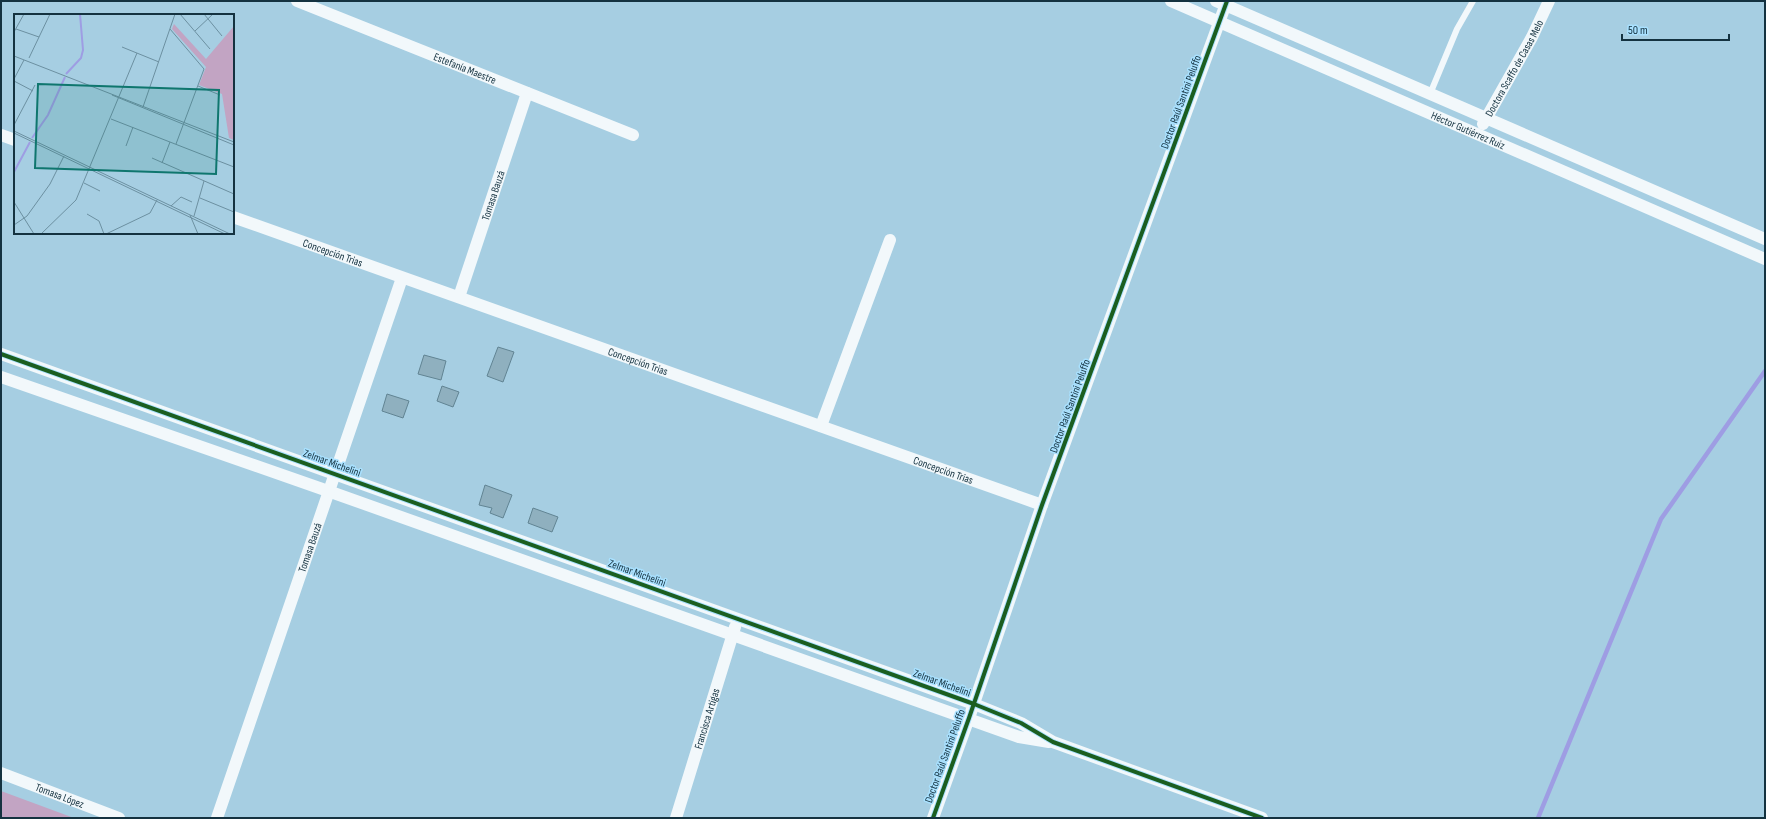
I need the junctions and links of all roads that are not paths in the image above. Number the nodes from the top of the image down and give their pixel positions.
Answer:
1 (297, 1) edge
2 (1171, 1) edge
3 (1473, 1) edge
4 (1549, 1) edge
5 (1223, 2) edge
6 (526, 93) junction
7 (1430, 94) junction
8 (1486, 118) junction
9 (1, 135) edge
10 (633, 135) dead end
11 (1479, 135) junction
12 (14, 140) edge
13 (234, 217) edge
14 (1765, 239) edge
15 (890, 240) dead end
16 (1765, 259) edge
17 (402, 278) junction
18 (459, 297) junction
19 (1, 354) edge
20 (1, 377) edge
21 (821, 426) junction
22 (335, 473) junction
23 (328, 491) junction
24 (1042, 505) junction
25 (739, 619) junction
26 (733, 635) junction
27 (974, 704) junction
28 (969, 718) junction
29 (1053, 742) junction
30 (1, 773) edge
31 (119, 818) edge
32 (217, 818) edge
33 (676, 818) edge
34 (933, 818) edge
35 (1262, 818) edge

1 - 6 street, Estefanía Maestre
2 - 11 street, Héctor Gutiérrez Ruiz
3 - 7 lane
4 - 8 street, Doctora Scaffo de Casas Melo
5 - 7 street, Héctor Gutiérrez Ruiz
5 - 24 street, Doctor Raúl Santini Peluffo
6 - 10 street, Estefanía Maestre
6 - 18 street, Tomasa Bauzá
7 - 8 street, Héctor Gutiérrez Ruiz
8 - 11 street, Doctora Scaffo de Casas Melo
8 - 14 street, Héctor Gutiérrez Ruiz
9 - 12 street
11 - 16 street, Héctor Gutiérrez Ruiz
13 - 17 street, Concepción Trias
15 - 21 street
17 - 18 street, Concepción Trias
17 - 22 street, Tomasa Bauzá
18 - 21 street, Concepción Trias
19 - 22 street, Zelmar Michelini
20 - 23 street, Zelmar Michelini
21 - 24 street, Concepción Trias
22 - 23 street, Tomasa Bauzá
22 - 25 street, Zelmar Michelini
23 - 26 street, Zelmar Michelini
23 - 32 street, Tomasa Bauzá
24 - 27 street, Doctor Raúl Santini Peluffo
25 - 26 street, Francisca Artigas
25 - 27 street, Zelmar Michelini
26 - 28 street, Zelmar Michelini
26 - 33 street, Francisca Artigas
27 - 28 street, Doctor Raúl Santini Peluffo
27 - 29 street, Zelmar Michelini
28 - 29 street, Zelmar Michelini
28 - 34 street, Doctor Raúl Santini Peluffo
29 - 35 street, Zelmar Michelini
30 - 31 street, Tomasa López

